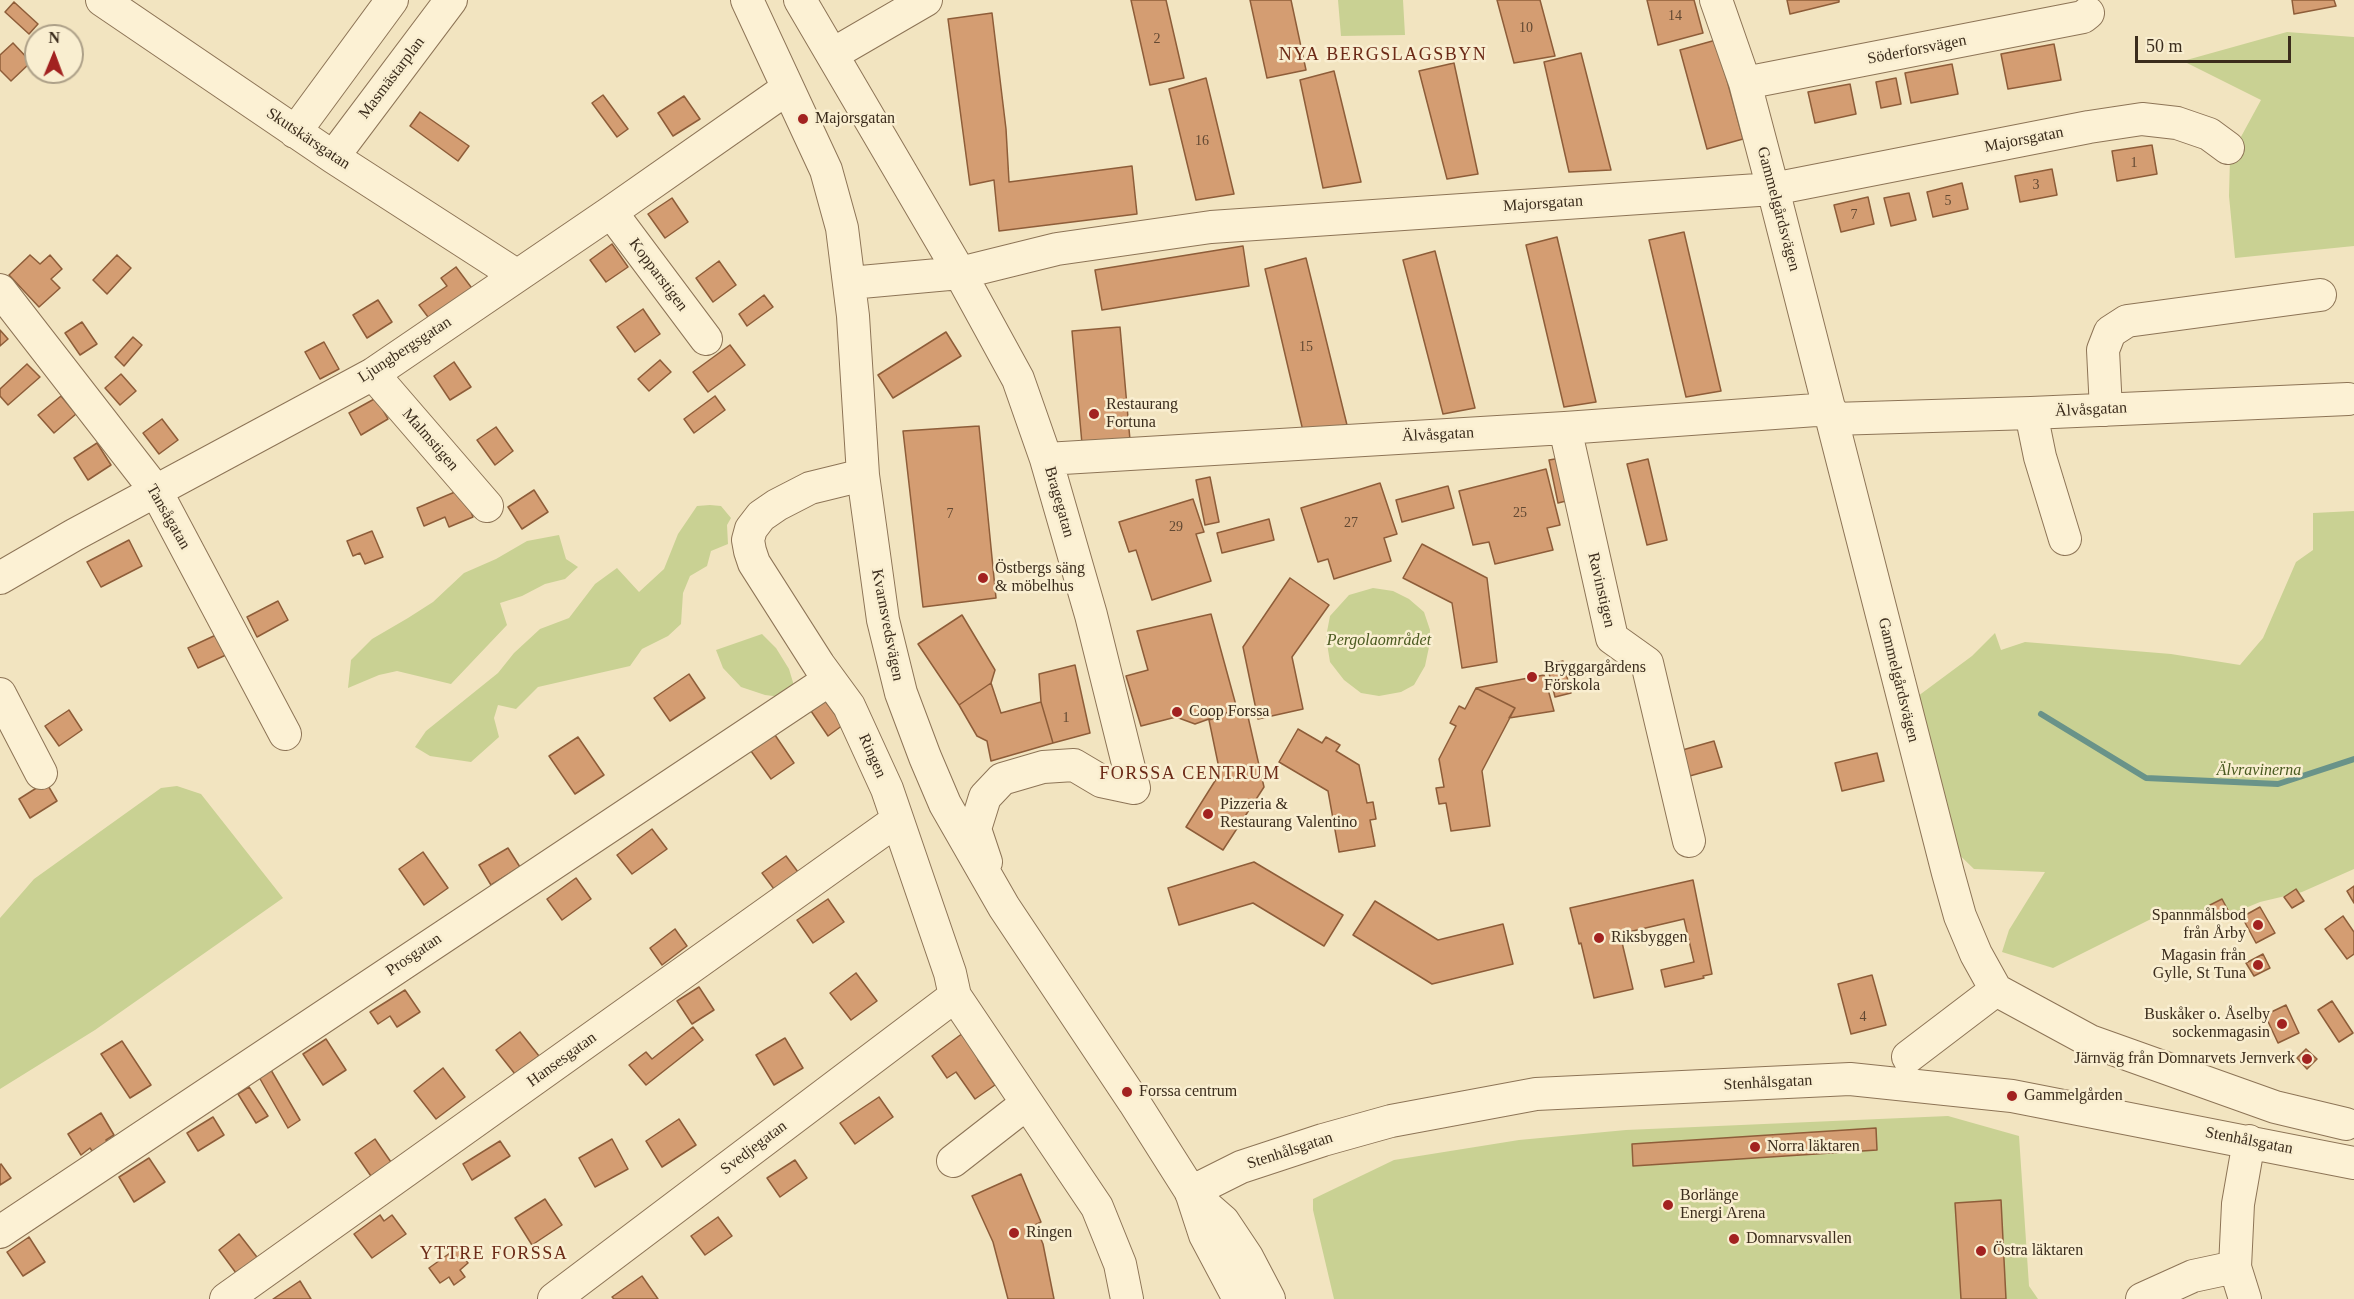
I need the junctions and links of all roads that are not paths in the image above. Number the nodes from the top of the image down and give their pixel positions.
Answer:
1 (102, 0) edge
2 (392, 0) edge
3 (452, 0) edge
4 (747, 0) edge
5 (800, 0) edge
6 (926, 0) edge
7 (1716, 0) edge
8 (2088, 13) dead end
9 (833, 54) junction
10 (1745, 83) junction
11 (788, 88) junction
12 (296, 132) junction
13 (2228, 148) dead end
14 (333, 157) junction
15 (1773, 189) junction
16 (611, 212) junction
17 (960, 273) junction
18 (516, 275) junction
19 (850, 283) junction
20 (0, 290) edge
21 (2320, 295) dead end
22 (706, 339) dead end
23 (373, 374) junction
24 (2348, 399) dead end
25 (2106, 410) junction
26 (2031, 413) junction
27 (1831, 414) junction
28 (1565, 428) junction
29 (1047, 459) junction
30 (862, 474) junction
31 (156, 491) junction
32 (487, 506) dead end
33 (2065, 539) dead end
34 (0, 578) edge
35 (829, 680) junction
36 (0, 694) edge
37 (285, 734) dead end
38 (41, 773) dead end
39 (896, 821) junction
40 (1689, 842) dead end
41 (1004, 908) junction
42 (1996, 990) junction
43 (955, 996) junction
44 (1908, 1057) dead end
45 (1026, 1104) junction
46 (2346, 1124) dead end
47 (2249, 1141) junction
48 (953, 1161) dead end
49 (2354, 1163) edge
50 (1191, 1192) junction
51 (0, 1232) edge
52 (2235, 1267) junction
53 (226, 1299) edge
54 (554, 1299) edge
55 (1127, 1299) edge
56 (1239, 1299) edge
57 (1269, 1299) edge
58 (2142, 1299) edge
59 (2245, 1299) edge

1 - 12 street, Skutskärsgatan
2 - 12 street
3 - 14 street, Masmästarplan
4 - 11 street, Kvarnsvedsvägen
5 - 9 street, Bragegatan
6 - 9 street
7 - 10 street, Gammelgårdsvägen
8 - 10 street, Söderforsvägen
9 - 17 street, Bragegatan
10 - 15 street, Gammelgårdsvägen
11 - 16 street, Ljungbergsgatan
11 - 19 street, Kvarnsvedsvägen
12 - 14 street, Skutskärsgatan
13 - 15 street, Majorsgatan
14 - 18 street, Skutskärsgatan
15 - 17 street, Majorsgatan
15 - 27 street, Gammelgårdsvägen
16 - 18 street, Ljungbergsgatan
16 - 22 street, Kopparstigen
17 - 19 street, Majorsgatan
17 - 29 street, Bragegatan
18 - 23 street, Ljungbergsgatan
19 - 30 street, Kvarnsvedsvägen
20 - 31 street, Tansågatan
21 - 25 street
23 - 31 street, Ljungbergsgatan
23 - 32 street, Malmstigen
24 - 25 street, Älvåsgatan
25 - 26 street, Älvåsgatan
26 - 27 street, Älvåsgatan
26 - 33 street
27 - 28 street, Älvåsgatan
27 - 42 street, Gammelgårdsvägen
28 - 29 street, Älvåsgatan
28 - 40 street, Ravinstigen
29 - 41 street, Bragegatan
30 - 35 street, Ringen
30 - 41 street, Kvarnsvedsvägen
31 - 34 street, Ljungbergsgatan
31 - 37 street, Tansågatan
35 - 39 street, Ringen
35 - 51 street, Prosgatan
36 - 38 street
39 - 43 street, Ringen
39 - 53 street, Hansesgatan
41 - 50 street, Kvarnsvedsvägen
42 - 44 street
42 - 46 street
43 - 45 street, Ringen
43 - 54 street, Svedjegatan
45 - 48 street
45 - 55 street, Ringen
47 - 49 street, Stenhålsgatan
47 - 50 street, Stenhålsgatan
47 - 52 street
50 - 56 street, Kvarnsvedsvägen
50 - 57 street, Kvarnsvedsvägen
52 - 58 street
52 - 59 street

